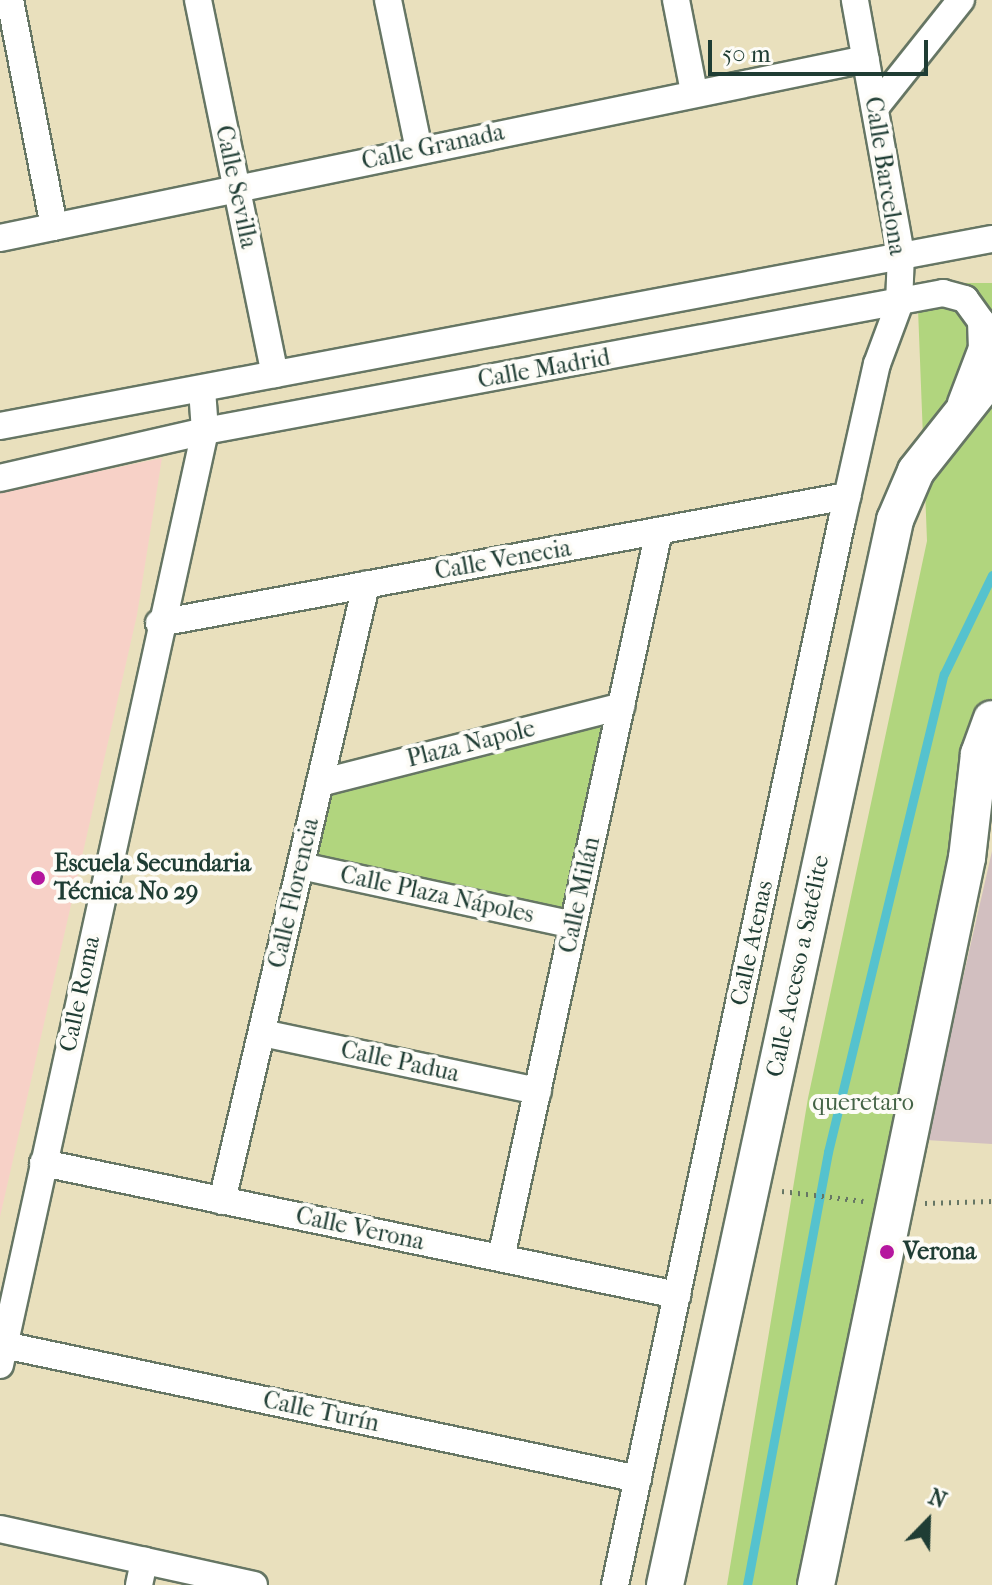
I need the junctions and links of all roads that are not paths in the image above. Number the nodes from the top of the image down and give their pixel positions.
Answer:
1 (10, 0) edge
2 (198, 0) edge
3 (388, 0) edge
4 (676, 0) edge
5 (855, 0) edge
6 (961, 0) edge
7 (9, 54) edge
8 (866, 59) junction
9 (694, 92) junction
10 (875, 108) junction
11 (419, 150) junction
12 (236, 189) junction
13 (54, 227) junction
14 (0, 238) edge
15 (992, 239) edge
16 (901, 254) junction
17 (899, 305) junction
18 (275, 374) junction
19 (992, 375) edge
20 (202, 389) junction
21 (957, 415) junction
22 (0, 426) edge
23 (205, 431) junction
24 (0, 478) edge
25 (847, 496) junction
26 (659, 531) junction
27 (366, 585) junction
28 (159, 623) junction
29 (621, 706) junction
30 (992, 719) edge
31 (320, 783) junction
32 (301, 866) junction
33 (573, 925) junction
34 (262, 1033) junction
35 (538, 1091) junction
36 (43, 1163) junction
37 (222, 1201) junction
38 (501, 1258) junction
39 (677, 1295) junction
40 (2, 1355) edge
41 (638, 1479) junction
42 (0, 1529) edge
43 (141, 1573) edge
44 (254, 1585) edge
45 (615, 1585) edge
46 (665, 1585) edge
47 (816, 1585) edge

1 - 7 street
2 - 12 street, Calle Sevilla
3 - 11 street
4 - 9 street
5 - 8 street, Calle Barcelona
6 - 10 street
7 - 13 street
8 - 9 street, Calle Granada
8 - 10 street, Calle Barcelona
9 - 11 street, Calle Granada
10 - 16 street, Calle Barcelona
11 - 12 street, Calle Granada
12 - 13 street, Calle Granada
12 - 18 street, Calle Sevilla
13 - 14 street, Calle Granada
15 - 16 street, Calle Madrid
16 - 17 street, Calle Barcelona
16 - 18 street, Calle Madrid
17 - 21 street, Calle Madrid
17 - 23 street, Calle Madrid
17 - 25 street, Calle Atenas
18 - 20 street, Calle Madrid
19 - 21 main road, Calle Acceso a Satélite
20 - 22 street, Calle Madrid
20 - 23 street, Calle Roma
21 - 46 main road, Calle Acceso a Satélite
23 - 24 street, Calle Madrid
23 - 28 street, Calle Roma
25 - 26 street, Calle Venecia
25 - 39 street, Calle Atenas
26 - 27 street, Calle Venecia
26 - 29 street, Calle Milán
27 - 28 street, Calle Venecia
27 - 31 street, Calle Florencia
28 - 36 street, Calle Roma
29 - 31 street, Plaza Napole
29 - 33 street, Calle Milán
30 - 47 main road
31 - 32 street, Calle Florencia
32 - 33 street, Calle Plaza Nápoles
32 - 34 street, Calle Florencia
33 - 35 street, Calle Milán
34 - 35 street, Calle Padua
34 - 37 street, Calle Florencia
35 - 38 street, Calle Milán
36 - 37 street, Calle Verona
36 - 40 street, Calle Roma
37 - 38 street, Calle Verona
38 - 39 street, Calle Verona
39 - 41 street, Calle Atenas
40 - 41 street, Calle Turín
41 - 45 street, Calle Atenas
42 - 43 street
43 - 44 street

